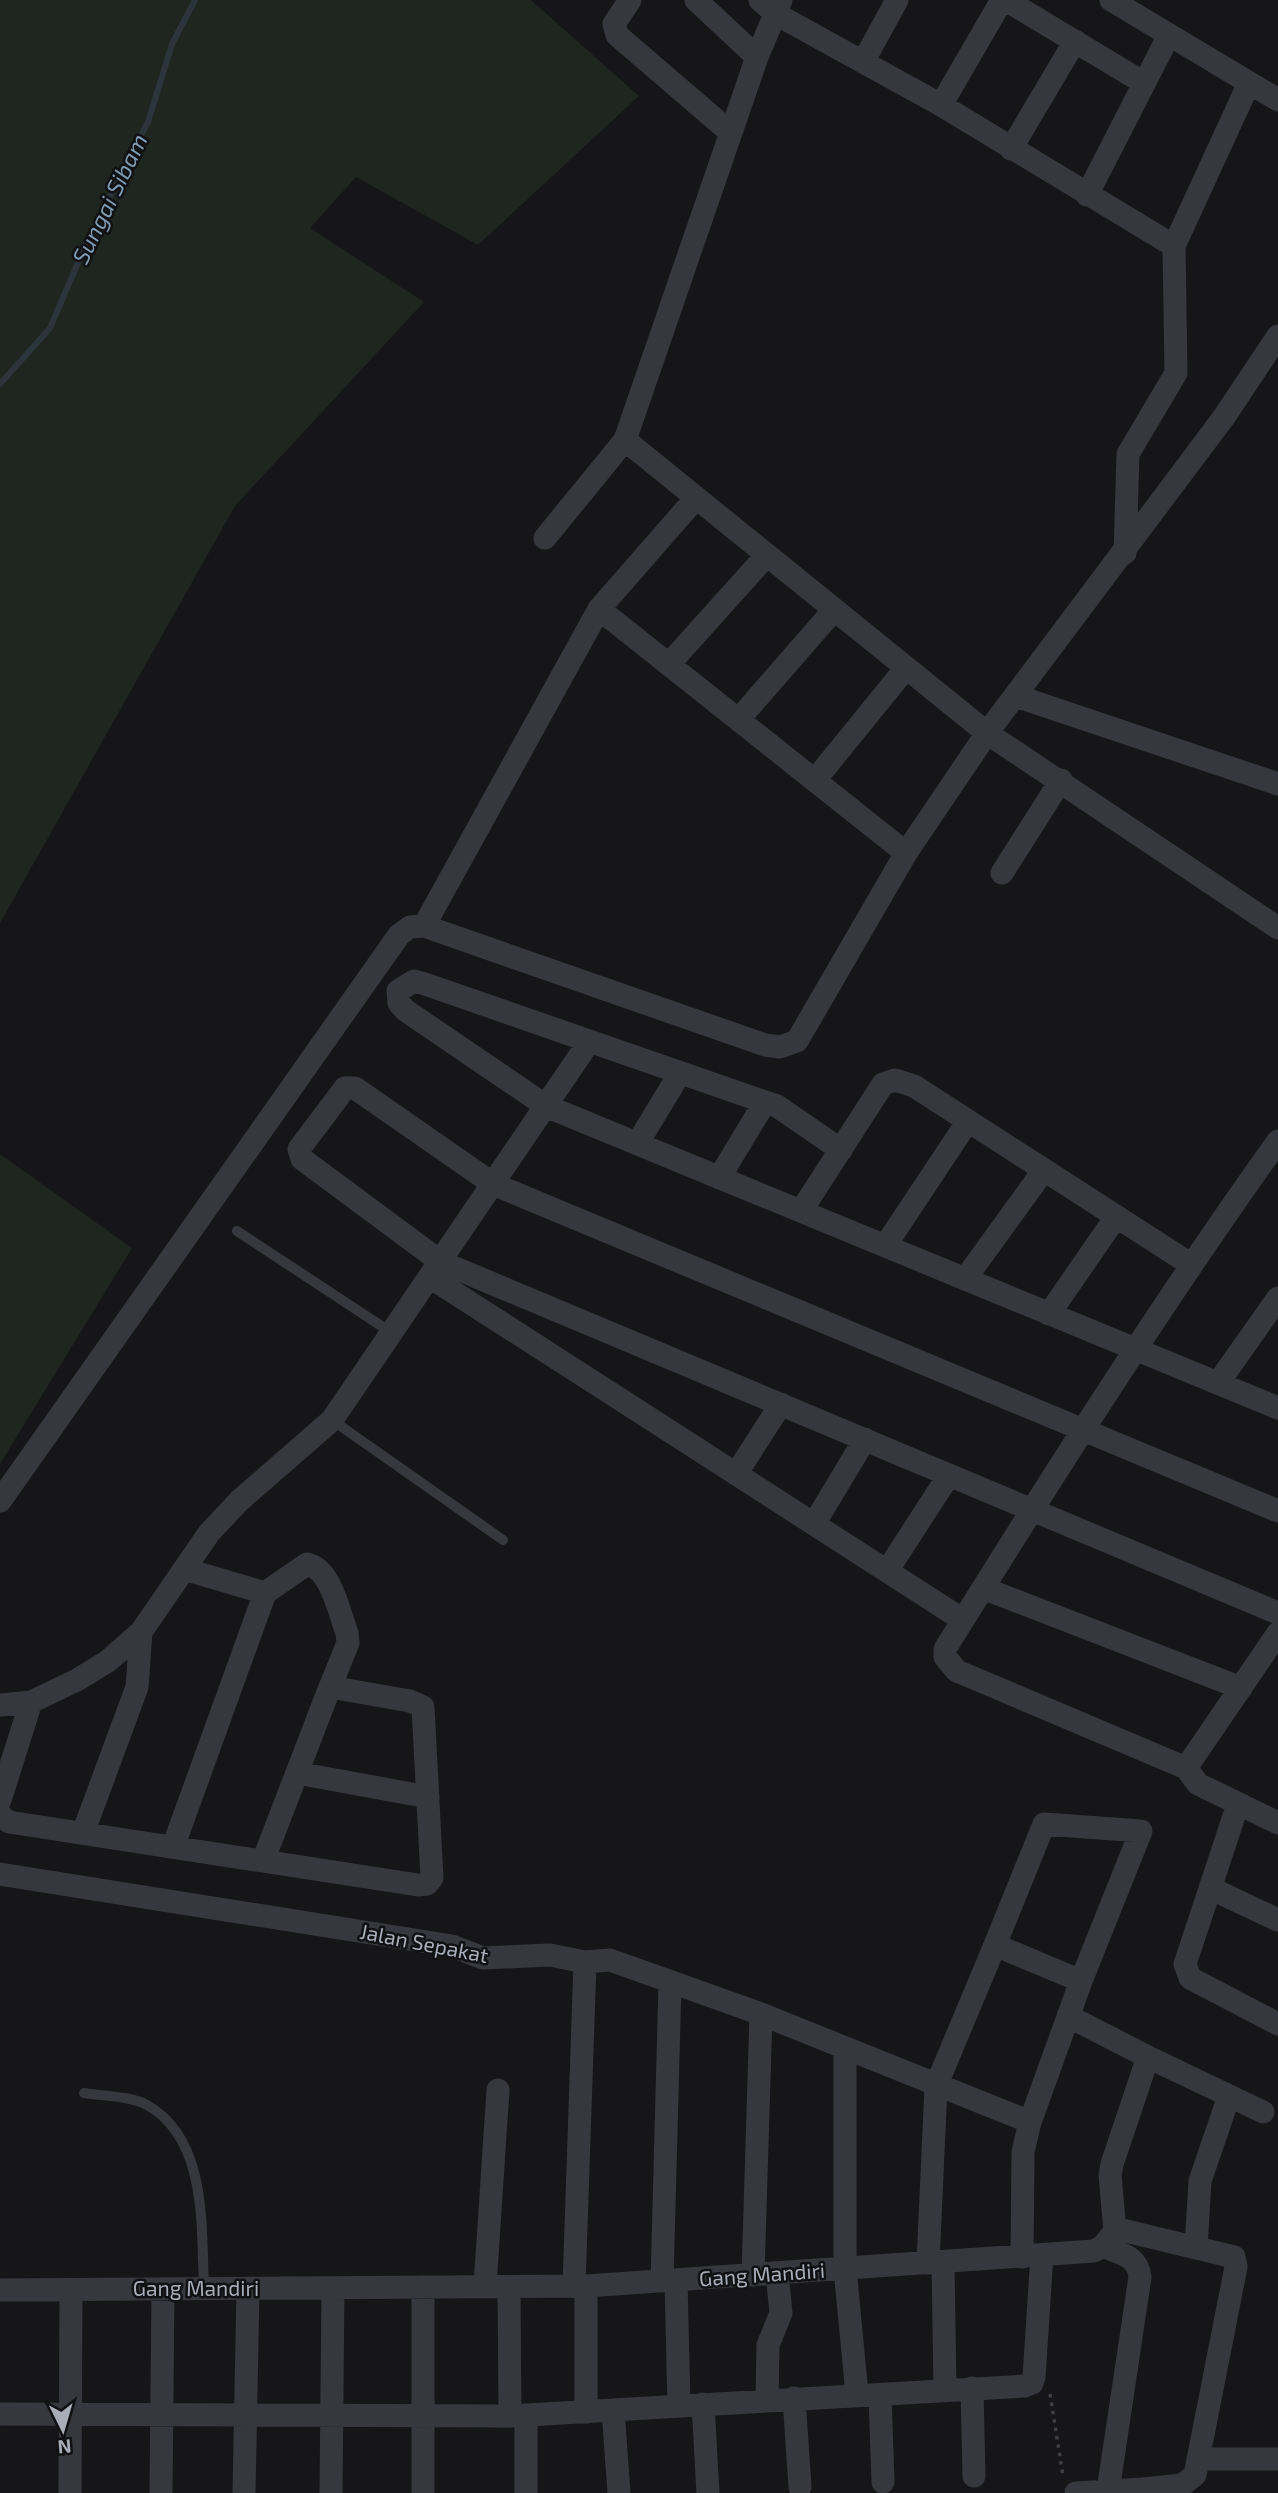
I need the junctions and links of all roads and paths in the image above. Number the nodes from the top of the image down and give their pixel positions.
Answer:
1 (631, 0) edge
2 (696, 0) edge
3 (897, 0) edge
4 (1004, 0) edge
5 (1111, 0) edge
6 (772, 5) edge
7 (1169, 35) junction
8 (1075, 41) junction
9 (757, 57) junction
10 (863, 62) junction
11 (1144, 83) junction
12 (1250, 83) junction
13 (1278, 100) edge
14 (941, 104) junction
15 (731, 133) junction
16 (1011, 149) junction
17 (1087, 195) junction
18 (1174, 246) junction
19 (1278, 336) edge
20 (625, 440) junction
21 (696, 498) junction
22 (545, 538) dead end
23 (1125, 553) junction
24 (767, 555) junction
25 (599, 609) junction
26 (834, 610) junction
27 (669, 664) junction
28 (906, 668) junction
29 (1016, 696) junction
30 (739, 719) junction
31 (987, 733) junction
32 (815, 780) junction
33 (1061, 780) junction
34 (1278, 784) edge
35 (906, 853) junction
36 (1002, 873) dead end
37 (424, 926) junction
38 (1278, 928) edge
39 (589, 1042) junction
40 (680, 1073) junction
41 (765, 1102) junction
42 (546, 1106) junction
43 (968, 1121) junction
44 (1278, 1141) edge
45 (637, 1143) junction
46 (841, 1150) junction
47 (1044, 1170) junction
48 (719, 1178) junction
49 (494, 1184) junction
50 (801, 1211) junction
51 (1116, 1217) junction
52 (237, 1231) dead end
53 (885, 1246) junction
54 (1190, 1264) junction
55 (435, 1269) junction
56 (965, 1279) junction
57 (1278, 1298) edge
58 (1049, 1314) junction
59 (392, 1333) junction
60 (1135, 1349) junction
61 (1218, 1383) junction
62 (781, 1404) junction
63 (1278, 1408) edge
64 (332, 1420) junction
65 (1084, 1429) junction
66 (865, 1439) junction
67 (736, 1474) junction
68 (949, 1475) junction
69 (0, 1501) edge
70 (1032, 1510) junction
71 (1278, 1511) edge
72 (814, 1524) junction
73 (503, 1540) dead end
74 (184, 1569) junction
75 (887, 1571) junction
76 (983, 1588) junction
77 (265, 1593) junction
78 (1278, 1613) edge
79 (963, 1620) junction
80 (141, 1632) junction
81 (1278, 1633) edge
82 (330, 1687) junction
83 (1241, 1688) junction
84 (31, 1702) junction
85 (0, 1705) edge
86 (1186, 1768) junction
87 (297, 1773) junction
88 (428, 1797) junction
89 (0, 1800) edge
90 (1238, 1804) junction
91 (0, 1815) edge
92 (1275, 1815) edge
93 (83, 1833) junction
94 (173, 1847) junction
95 (263, 1861) junction
96 (0, 1874) edge
97 (1210, 1888) junction
98 (1278, 1920) edge
99 (995, 1945) junction
100 (585, 1962) junction
101 (1081, 1981) junction
102 (670, 1983) junction
103 (761, 2014) junction
104 (1068, 2016) junction
105 (1278, 2024) edge
106 (845, 2048) junction
107 (1148, 2057) junction
108 (936, 2087) junction
109 (498, 2090) dead end
110 (83, 2093) dead end
111 (1229, 2096) junction
112 (1263, 2112) dead end
113 (1030, 2122) junction
114 (1109, 2239) junction
115 (1196, 2248) junction
116 (1032, 2256) junction
117 (936, 2263) junction
118 (845, 2269) junction
119 (777, 2274) junction
120 (753, 2276) junction
121 (669, 2281) junction
122 (580, 2286) junction
123 (423, 2287) junction
124 (485, 2287) junction
125 (509, 2287) junction
126 (204, 2288) junction
127 (248, 2288) junction
128 (333, 2288) junction
129 (163, 2289) junction
130 (0, 2290) edge
131 (71, 2290) junction
132 (1032, 2383) junction
133 (972, 2388) junction
134 (945, 2389) junction
135 (857, 2394) junction
136 (880, 2395) junction
137 (794, 2398) junction
138 (767, 2400) junction
139 (702, 2404) junction
140 (678, 2406) junction
141 (613, 2410) junction
142 (586, 2412) junction
143 (0, 2413) edge
144 (71, 2414) junction
145 (160, 2414) junction
146 (246, 2415) junction
147 (332, 2416) junction
148 (423, 2416) junction
149 (518, 2416) junction
150 (1198, 2459) junction
151 (1278, 2459) edge
152 (974, 2476) dead end
153 (883, 2482) dead end
154 (800, 2487) dead end
155 (1070, 2487) edge
156 (1108, 2491) junction
157 (1142, 2491) edge
158 (70, 2493) edge
159 (161, 2493) edge
160 (244, 2493) edge
161 (331, 2493) edge
162 (423, 2493) edge
163 (526, 2493) edge
164 (619, 2493) edge
165 (708, 2493) edge

1 - 15 street
2 - 9 street
3 - 10 street
4 - 8 street
4 - 14 street
5 - 7 street
6 - 9 street
6 - 10 street
7 - 11 street
7 - 12 street
8 - 11 street
8 - 16 street
9 - 15 street
10 - 14 street
11 - 17 street
12 - 13 street
12 - 18 street
14 - 16 street
15 - 20 street
16 - 17 street
17 - 18 street
18 - 23 street
19 - 23 street
20 - 21 street
20 - 22 street
21 - 24 street
21 - 25 street
23 - 29 street
24 - 26 street
24 - 27 street
25 - 27 street
25 - 37 street
26 - 28 street
26 - 30 street
27 - 30 street
28 - 31 street
28 - 32 street
29 - 31 street
29 - 34 street
30 - 32 street
31 - 33 street
31 - 35 street
32 - 35 street
33 - 36 street
33 - 38 street
35 - 37 street
37 - 69 street
39 - 40 street
39 - 42 street
39 - 42 street
40 - 41 street
40 - 45 street
41 - 46 street
41 - 48 street
42 - 45 street
42 - 49 street
43 - 46 street
43 - 47 street
43 - 53 street
44 - 54 street
45 - 48 street
46 - 50 street
47 - 51 street
47 - 56 street
48 - 50 street
49 - 55 street
49 - 55 street
49 - 65 street
50 - 53 street
51 - 54 street
51 - 58 street
52 - 59 lane
53 - 56 street
54 - 60 street
55 - 59 street
55 - 62 street
55 - 67 street
56 - 58 street
57 - 61 street
58 - 60 street
59 - 64 street
60 - 61 street
60 - 65 street
61 - 63 street
62 - 66 street
62 - 67 street
64 - 73 lane
64 - 74 street
65 - 70 street
65 - 71 street
66 - 68 street
66 - 72 street
67 - 72 street
68 - 70 street
68 - 75 street
70 - 76 street
70 - 78 street
72 - 75 street
74 - 77 street
74 - 80 street
75 - 79 street
76 - 79 street
76 - 83 street
77 - 82 street
77 - 94 street
79 - 86 street
80 - 84 street
80 - 93 street
81 - 83 street
82 - 87 street
82 - 88 street
83 - 86 street
84 - 85 street
84 - 89 street
86 - 90 street
87 - 88 street
87 - 95 street
88 - 95 street
90 - 92 street
90 - 97 street
91 - 93 street
93 - 94 street
94 - 95 street
96 - 100 street, Jalan Sepakat
97 - 98 street
97 - 105 street
99 - 101 street
99 - 101 street
99 - 108 street
100 - 102 street, Jalan Sepakat
100 - 122 street
101 - 104 street
102 - 103 street, Jalan Sepakat
102 - 121 street
103 - 106 street, Jalan Sepakat
103 - 120 street
104 - 107 street
104 - 113 street
106 - 108 street, Jalan Sepakat
106 - 118 street
107 - 111 street
107 - 114 street
108 - 113 street, Jalan Sepakat
108 - 117 street
109 - 124 street
110 - 126 lane
111 - 112 street
111 - 115 street
113 - 116 street
114 - 115 street, Gang Mandiri
114 - 116 street, Gang Mandiri
114 - 156 street
115 - 150 street, Gang Mandiri
116 - 117 street, Gang Mandiri
116 - 132 street
117 - 118 street, Gang Mandiri
117 - 134 street
118 - 119 street, Gang Mandiri
118 - 135 street
119 - 120 street, Gang Mandiri
119 - 138 street
120 - 121 street, Gang Mandiri
121 - 122 street, Gang Mandiri
121 - 140 street
122 - 125 street, Gang Mandiri
122 - 142 street
123 - 124 street, Gang Mandiri
123 - 128 street, Gang Mandiri
123 - 148 street
124 - 125 street, Gang Mandiri
125 - 149 street
126 - 127 street, Gang Mandiri
126 - 129 street, Gang Mandiri
127 - 128 street, Gang Mandiri
127 - 146 street
128 - 147 street
129 - 131 street, Gang Mandiri
129 - 145 street
130 - 131 street, Gang Mandiri
131 - 144 street
132 - 133 street
132 - 155 path
133 - 134 street
133 - 152 street
134 - 136 street
135 - 136 street
135 - 137 street
136 - 153 street
137 - 138 street
137 - 154 street
138 - 139 street
139 - 140 street
139 - 165 street
140 - 141 street
141 - 142 street
141 - 164 street
142 - 149 street
143 - 144 street
144 - 145 street
144 - 158 street
145 - 146 street
145 - 159 street
146 - 147 street
146 - 160 street
147 - 148 street
147 - 161 street
148 - 149 street
148 - 162 street
149 - 163 street
150 - 151 street
150 - 157 street, Gang Mandiri
155 - 156 street, Gang Mandiri
156 - 157 street, Gang Mandiri

